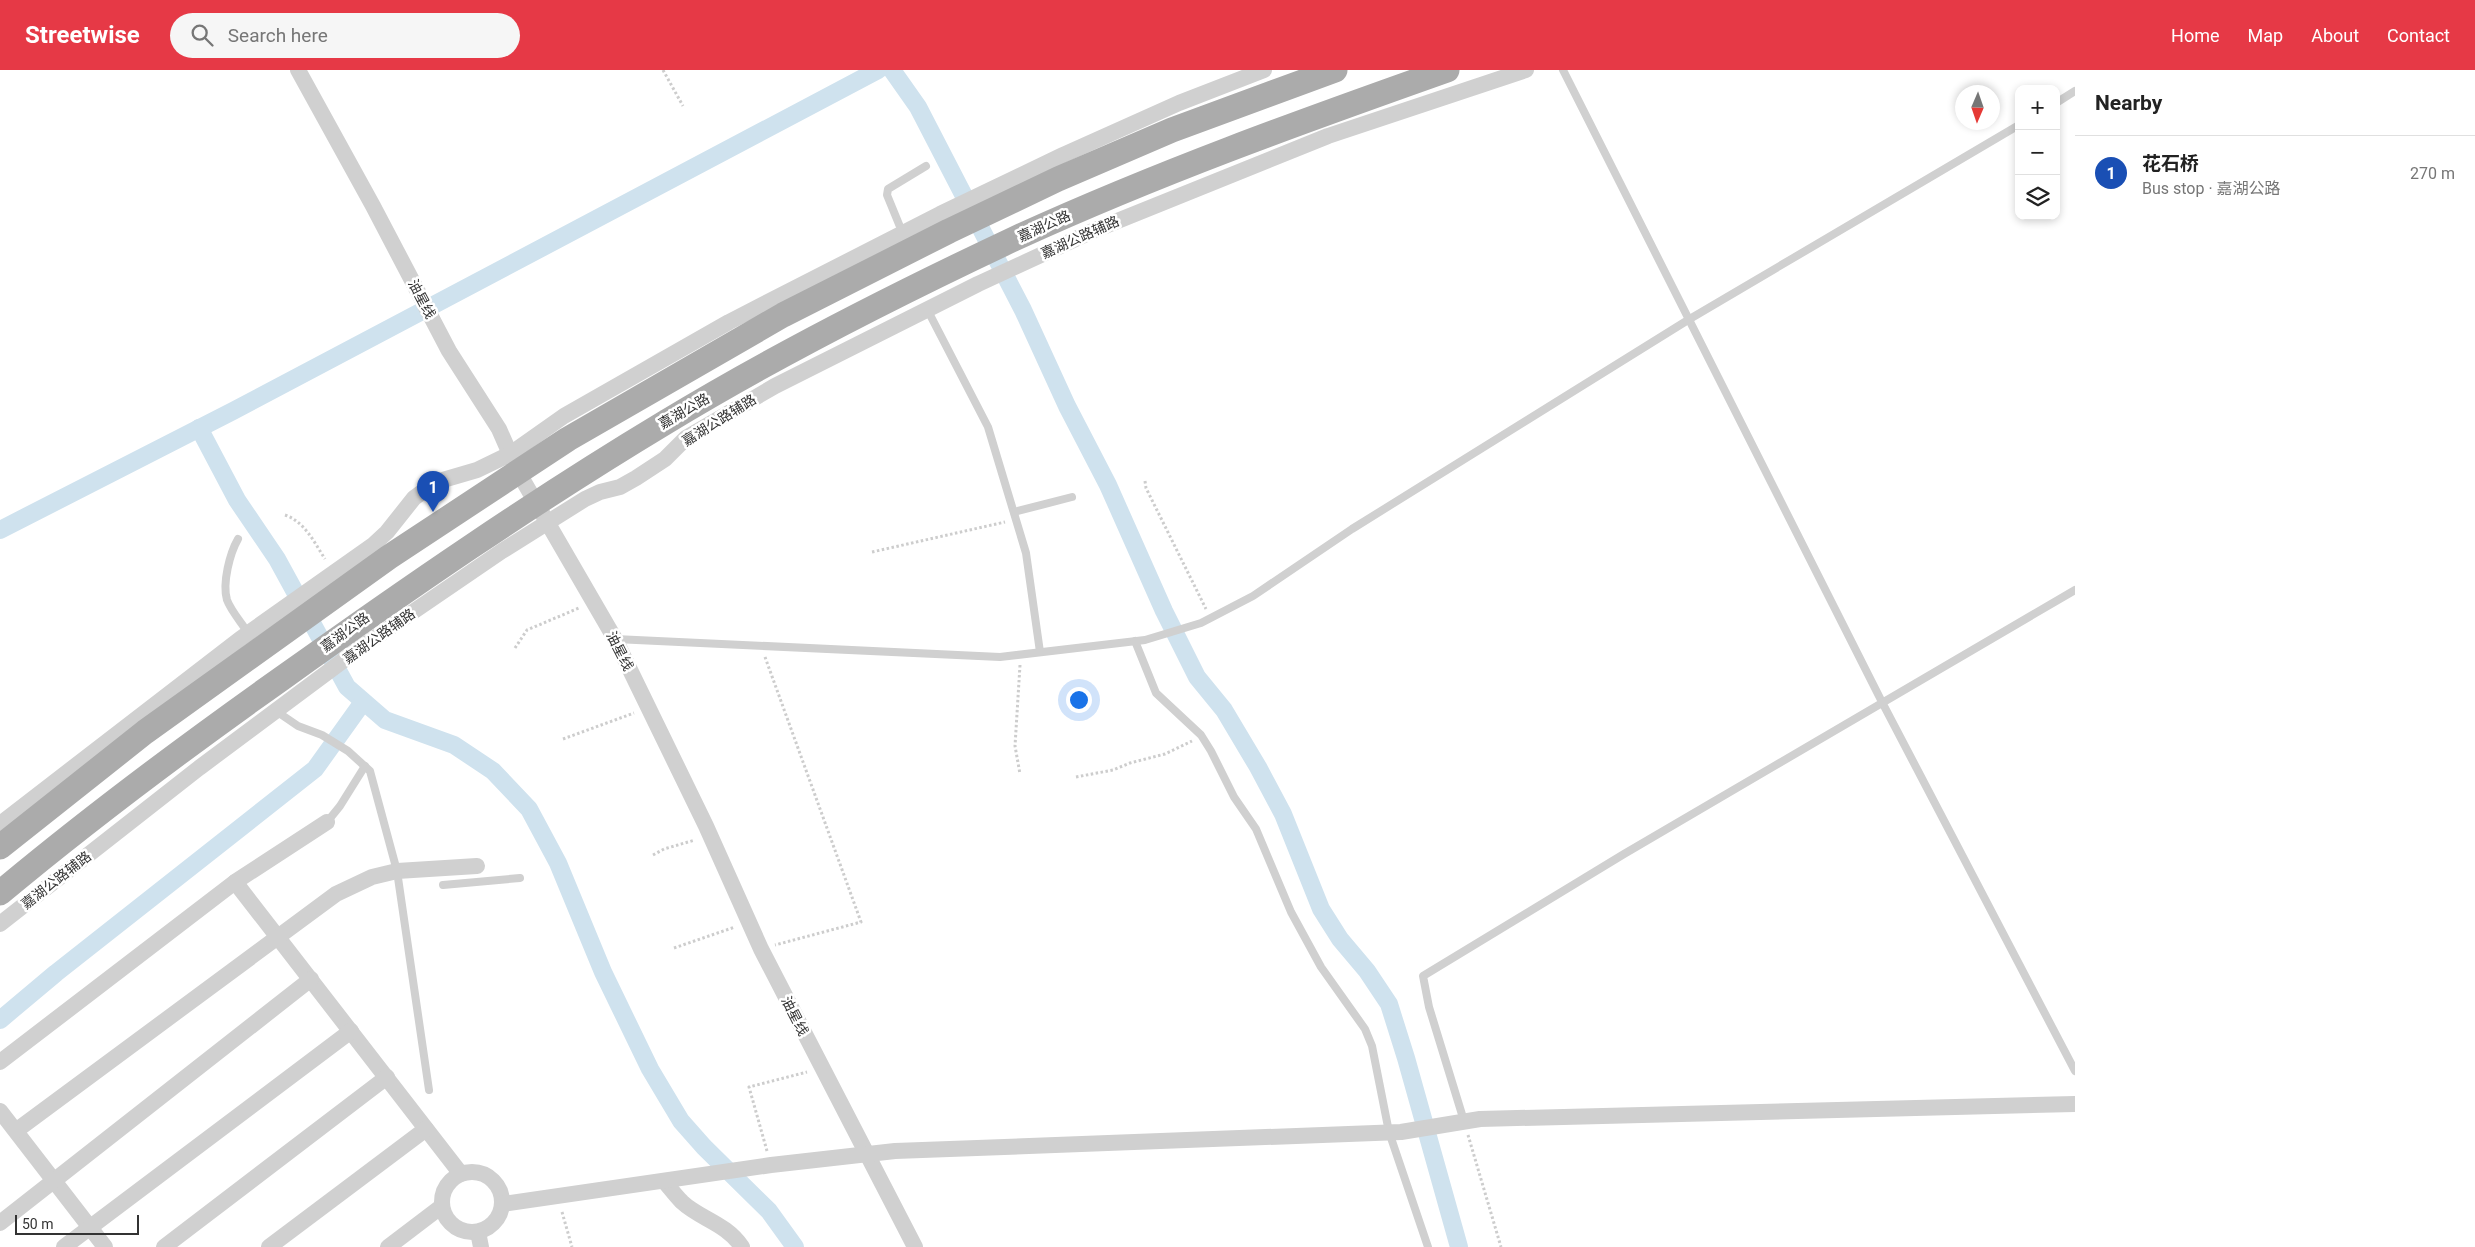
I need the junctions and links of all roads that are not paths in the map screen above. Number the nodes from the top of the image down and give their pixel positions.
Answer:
1 (298, 70) edge
2 (1264, 70) edge
3 (1335, 70) edge
4 (1447, 70) edge
5 (1526, 70) edge
6 (1564, 70) edge
7 (2075, 91) edge
8 (2060, 100) edge
9 (2015, 127) edge
10 (926, 166) dead end
11 (1001, 196) junction
12 (944, 222) junction
13 (903, 234) junction
14 (927, 309) junction
15 (1688, 320) junction
16 (514, 462) junction
17 (1072, 497) dead end
18 (541, 513) junction
19 (1015, 516) junction
20 (238, 539) dead end
21 (330, 582) junction
22 (2075, 590) edge
23 (257, 636) junction
24 (615, 639) junction
25 (1135, 641) junction
26 (1040, 652) junction
27 (285, 690) junction
28 (1883, 704) junction
29 (275, 710) junction
30 (365, 766) junction
31 (327, 822) joint
32 (0, 824) edge
33 (0, 847) edge
34 (397, 871) junction
35 (470, 872) junction
36 (520, 878) dead end
37 (236, 882) junction
38 (443, 885) dead end
39 (0, 893) edge
40 (0, 924) edge
41 (278, 936) junction
42 (311, 979) junction
43 (351, 1031) junction
44 (2072, 1058) edge
45 (0, 1062) edge
46 (2075, 1072) edge
47 (387, 1078) junction
48 (429, 1090) dead end
49 (2075, 1104) edge
50 (0, 1111) edge
51 (1458, 1122) junction
52 (426, 1129) junction
53 (17, 1130) junction
54 (1395, 1132) junction
55 (866, 1156) junction
56 (461, 1174) junction
57 (54, 1180) junction
58 (664, 1181) junction
59 (503, 1204) junction
60 (442, 1206) junction
61 (0, 1223) edge
62 (90, 1228) junction
63 (479, 1240) edge
64 (64, 1247) edge
65 (105, 1247) edge
66 (164, 1247) edge
67 (269, 1247) edge
68 (388, 1247) edge
69 (742, 1247) edge
70 (915, 1247) edge
71 (1428, 1247) edge

1 - 16 street, 油星线
2 - 11 street
3 - 11 main road
4 - 18 main road, 嘉湖公路
5 - 14 street, 嘉湖公路辅路
6 - 15 lane
7 - 8 lane
9 - 15 lane
10 - 13 lane
11 - 12 main road
12 - 13 street
12 - 16 main road
13 - 16 street
14 - 18 street, 嘉湖公路辅路
14 - 19 lane
15 - 25 lane
15 - 28 lane
16 - 18 street, 油星线
16 - 21 main road
16 - 21 street
17 - 19 lane
18 - 24 street, 油星线
18 - 27 main road, 嘉湖公路
19 - 26 lane
20 - 23 lane
21 - 23 main road
22 - 28 lane
23 - 32 street
23 - 33 main road
24 - 26 lane
24 - 55 street, 油星线
25 - 26 lane
25 - 54 lane
27 - 29 street, 嘉湖公路辅路
27 - 39 main road, 嘉湖公路
28 - 44 lane
28 - 51 lane
29 - 30 lane
29 - 40 street, 嘉湖公路辅路
30 - 31 lane
30 - 34 lane
31 - 37 street
34 - 35 street
34 - 41 street
34 - 48 lane
35 - 36 lane
35 - 38 lane
37 - 41 street
37 - 45 street
41 - 42 street
41 - 53 street
42 - 43 street
42 - 57 street
43 - 47 street
43 - 62 street
44 - 46 lane
47 - 52 street
47 - 66 street
49 - 51 street
50 - 53 street
51 - 54 street
52 - 56 street
52 - 67 street
53 - 57 street
54 - 55 street
54 - 71 lane
55 - 58 street
55 - 70 street, 油星线
56 - 59 street
56 - 60 street
57 - 61 street
57 - 62 street
58 - 59 street
58 - 69 street
59 - 63 street
60 - 63 street
60 - 68 street
62 - 64 street
62 - 65 street

